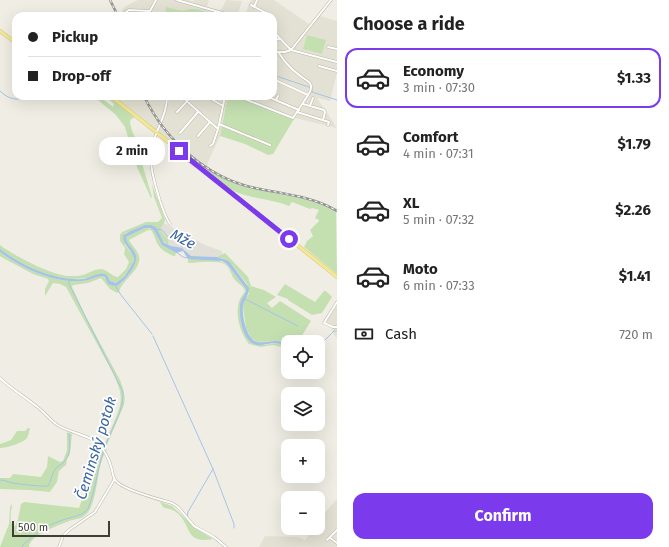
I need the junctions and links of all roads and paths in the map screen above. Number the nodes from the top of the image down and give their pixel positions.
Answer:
1 (156, 0) edge
2 (177, 0) edge
3 (257, 0) edge
4 (331, 0) edge
5 (251, 5) dead end
6 (254, 7) junction
7 (150, 11) joint
8 (126, 12) edge
9 (219, 12) edge
10 (263, 12) edge
11 (0, 31) edge
12 (278, 38) edge
13 (12, 40) edge
14 (328, 47) dead end
15 (337, 49) edge
16 (291, 50) junction
17 (279, 53) joint
18 (337, 62) edge
19 (320, 66) dead end
20 (337, 71) edge
21 (277, 81) edge
22 (308, 95) junction
23 (313, 98) dead end
24 (115, 100) edge
25 (167, 100) edge
26 (185, 100) edge
27 (213, 100) edge
28 (224, 100) edge
29 (247, 100) edge
30 (276, 100) edge
31 (187, 102) junction
32 (303, 104) junction
33 (223, 106) junction
34 (310, 106) junction
35 (298, 111) junction
36 (177, 112) dead end
37 (198, 112) junction
38 (323, 120) junction
39 (210, 122) junction
40 (219, 124) junction
41 (328, 125) dead end
42 (218, 129) junction
43 (180, 132) dead end
44 (156, 133) junction
45 (198, 136) dead end
46 (270, 145) dead end
47 (210, 146) dead end
48 (170, 224) dead end
49 (337, 277) edge
50 (337, 302) edge
51 (337, 327) edge
52 (0, 378) edge
53 (114, 480) junction
54 (337, 530) edge
55 (329, 537) junction
56 (327, 540) dead end
57 (337, 543) edge
58 (59, 547) edge
59 (226, 547) edge

1 - 7 street
2 - 9 street
3 - 6 street
4 - 16 street
5 - 6 street
6 - 10 street
7 - 8 street
11 - 13 main road
12 - 16 street
14 - 15 street
16 - 17 street
16 - 18 street
17 - 22 street
19 - 20 street
21 - 22 street
22 - 32 street
23 - 34 street
24 - 44 main road
25 - 44 street
26 - 31 street
27 - 33 street
28 - 33 street
29 - 35 street
30 - 35 street
31 - 36 street
31 - 37 street
32 - 34 street
32 - 35 street
33 - 40 street
34 - 38 street
35 - 38 street
37 - 39 street
37 - 43 street
38 - 41 street
39 - 42 street
39 - 45 street
40 - 42 street
40 - 46 street
42 - 47 street
44 - 48 street
44 - 49 main road
50 - 51 street
52 - 53 street
53 - 58 street
53 - 59 street
54 - 55 street
55 - 56 street
55 - 57 street

